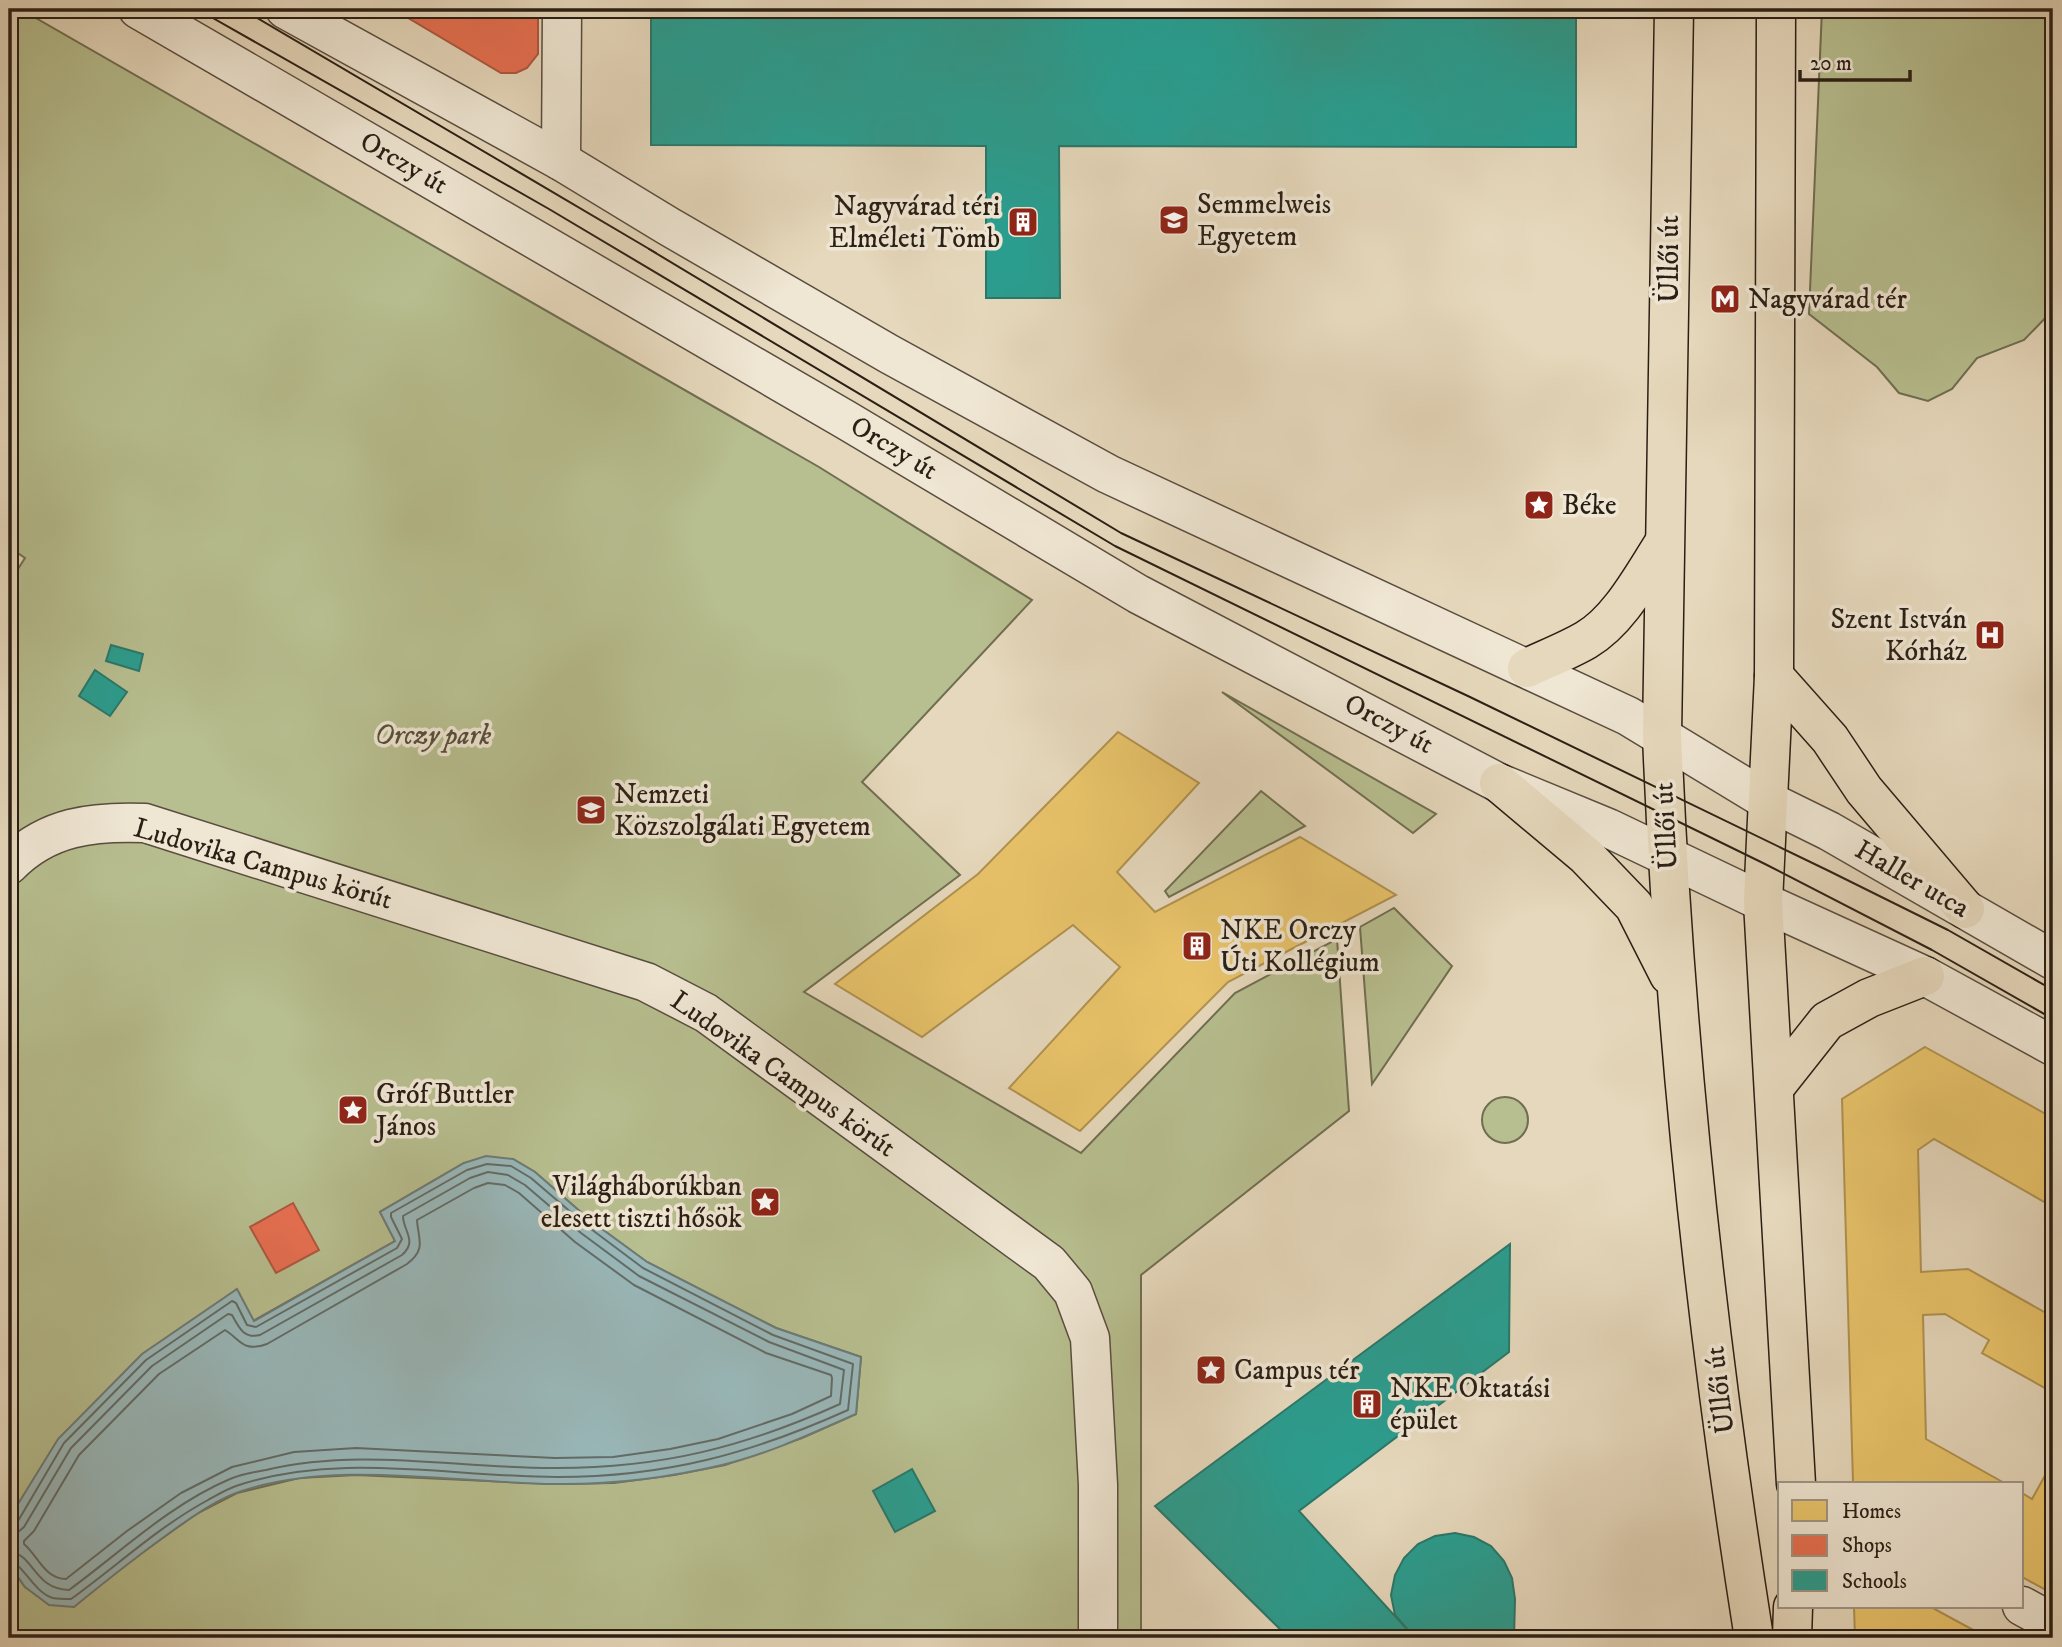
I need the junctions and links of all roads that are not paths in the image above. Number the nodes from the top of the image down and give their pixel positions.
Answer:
1 (138, 9) edge
2 (285, 9) edge
3 (562, 9) edge
4 (1674, 9) edge
5 (1776, 9) edge
6 (561, 161) junction
7 (1664, 543) junction
8 (1527, 668) junction
9 (1774, 676) junction
10 (1662, 735) junction
11 (1500, 783) junction
12 (1768, 802) junction
13 (1667, 854) junction
14 (9, 865) edge
15 (1763, 902) junction
16 (1965, 909) junction
17 (2053, 960) edge
18 (1925, 976) junction
19 (1678, 994) junction
20 (2053, 1046) edge
21 (1774, 1088) junction
22 (1796, 1482) edge
23 (2024, 1607) edge
24 (1793, 1608) edge
25 (2053, 1623) edge
26 (1098, 1638) edge
27 (1754, 1638) edge
28 (1792, 1638) edge

1 - 11 street, Orczy út
2 - 6 street
3 - 6 street
4 - 7 main road, Üllői út
5 - 9 main road
6 - 8 street
7 - 8 main road
7 - 10 main road, Üllői út
8 - 10 street
9 - 12 main road
9 - 16 main road
10 - 12 street, Haller utca
10 - 13 main road, Üllői út
11 - 13 street, Orczy út
11 - 19 main road
12 - 15 main road
12 - 16 street, Haller utca
13 - 15 street, Orczy út
13 - 19 main road, Üllői út
14 - 26 street, Ludovika Campus körút
15 - 18 street
15 - 21 main road
16 - 17 street, Haller utca
18 - 20 street
18 - 21 main road
19 - 27 main road, Üllői út
21 - 22 main road
23 - 25 street
24 - 28 main road

